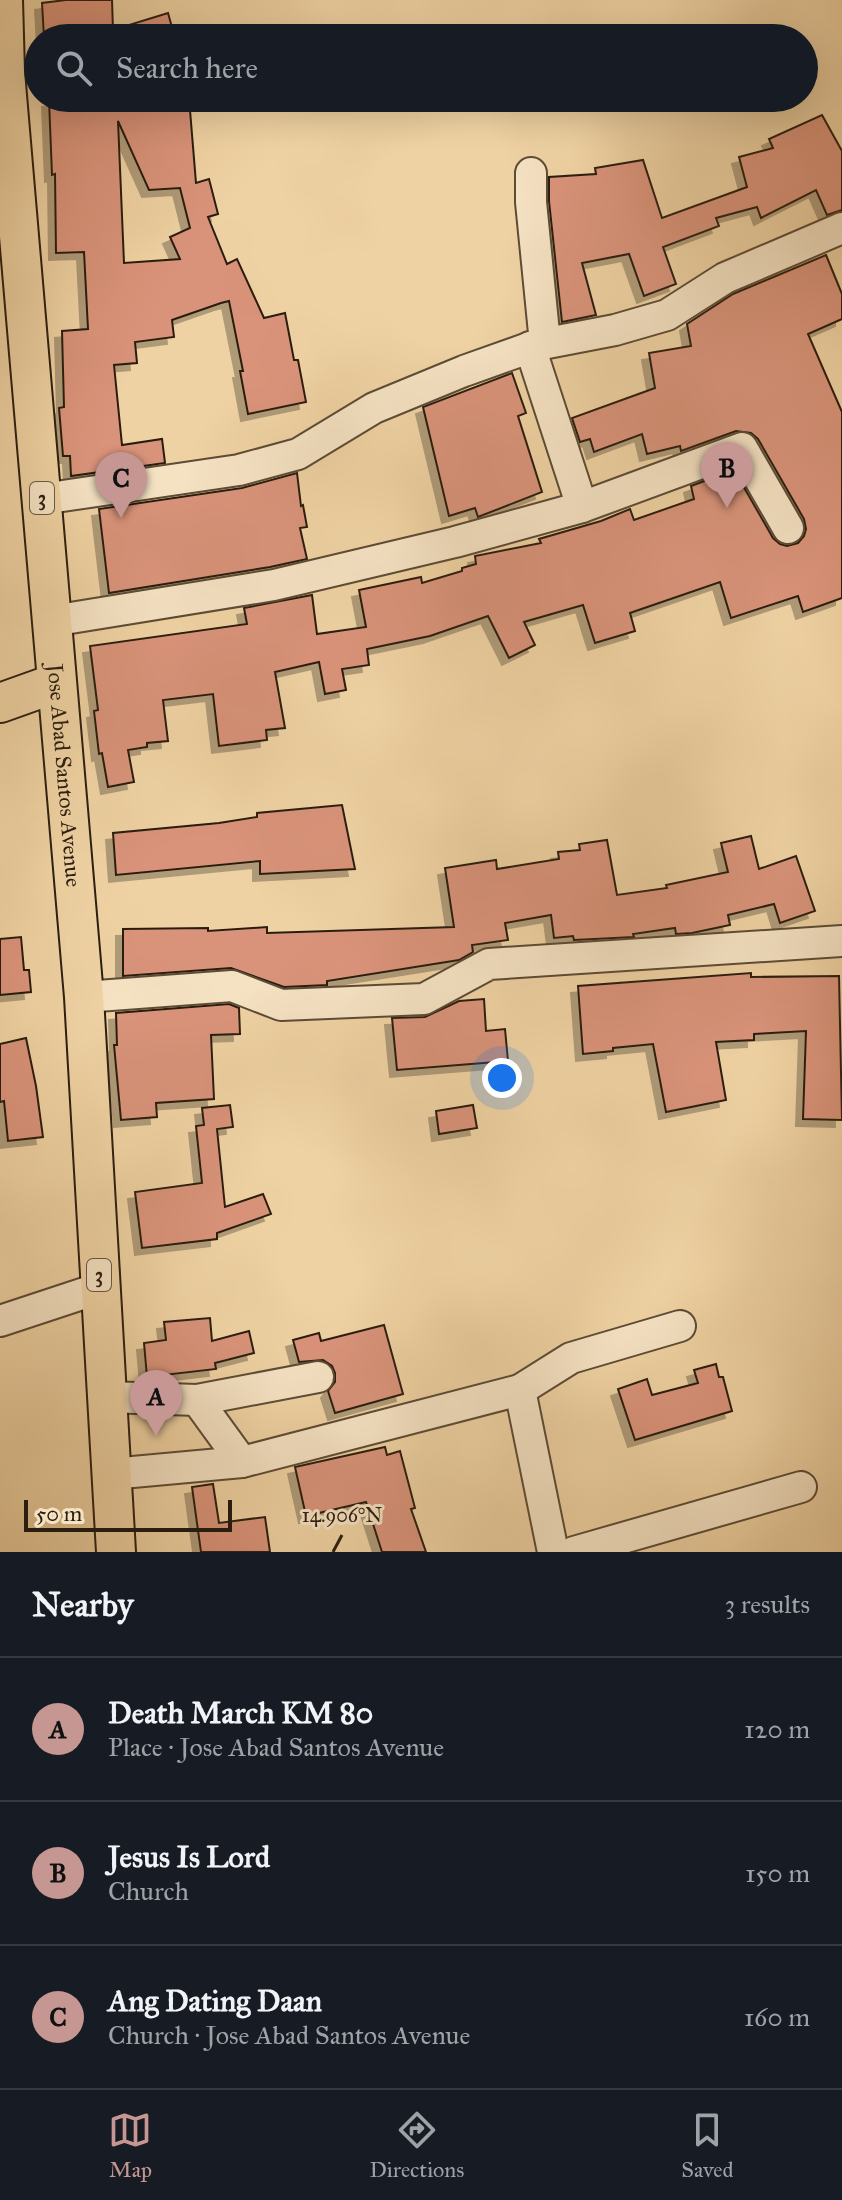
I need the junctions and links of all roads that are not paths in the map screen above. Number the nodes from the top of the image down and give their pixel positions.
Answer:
1 (3, 0) edge
2 (531, 173) dead end
3 (842, 228) edge
4 (537, 345) junction
5 (42, 499) junction
6 (582, 507) junction
7 (788, 528) dead end
8 (52, 621) junction
9 (56, 683) junction
10 (0, 703) edge
11 (842, 941) edge
12 (84, 997) junction
13 (100, 1288) junction
14 (0, 1321) edge
15 (680, 1326) dead end
16 (318, 1377) dead end
17 (520, 1390) junction
18 (106, 1397) junction
19 (197, 1400) junction
20 (242, 1462) junction
21 (111, 1474) junction
22 (801, 1487) dead end
23 (116, 1552) edge
24 (553, 1552) edge
25 (574, 1552) edge

1 - 5 main road, Jose Abad Santos Avenue / 3
2 - 4 street
3 - 4 street
4 - 5 street
4 - 6 street
5 - 8 main road, Jose Abad Santos Avenue / 3
6 - 7 street
6 - 8 street
8 - 9 main road, Jose Abad Santos Avenue / 3
9 - 10 main road
9 - 12 main road, Jose Abad Santos Avenue / 3
11 - 12 street
12 - 13 main road, Jose Abad Santos Avenue / 3
13 - 14 street
13 - 18 main road, Jose Abad Santos Avenue / 3
15 - 17 street
16 - 19 street
17 - 20 street
17 - 24 street
18 - 19 street
18 - 21 main road, Jose Abad Santos Avenue / 3
19 - 20 street
20 - 21 street
21 - 23 main road, Jose Abad Santos Avenue / 3
22 - 25 street

